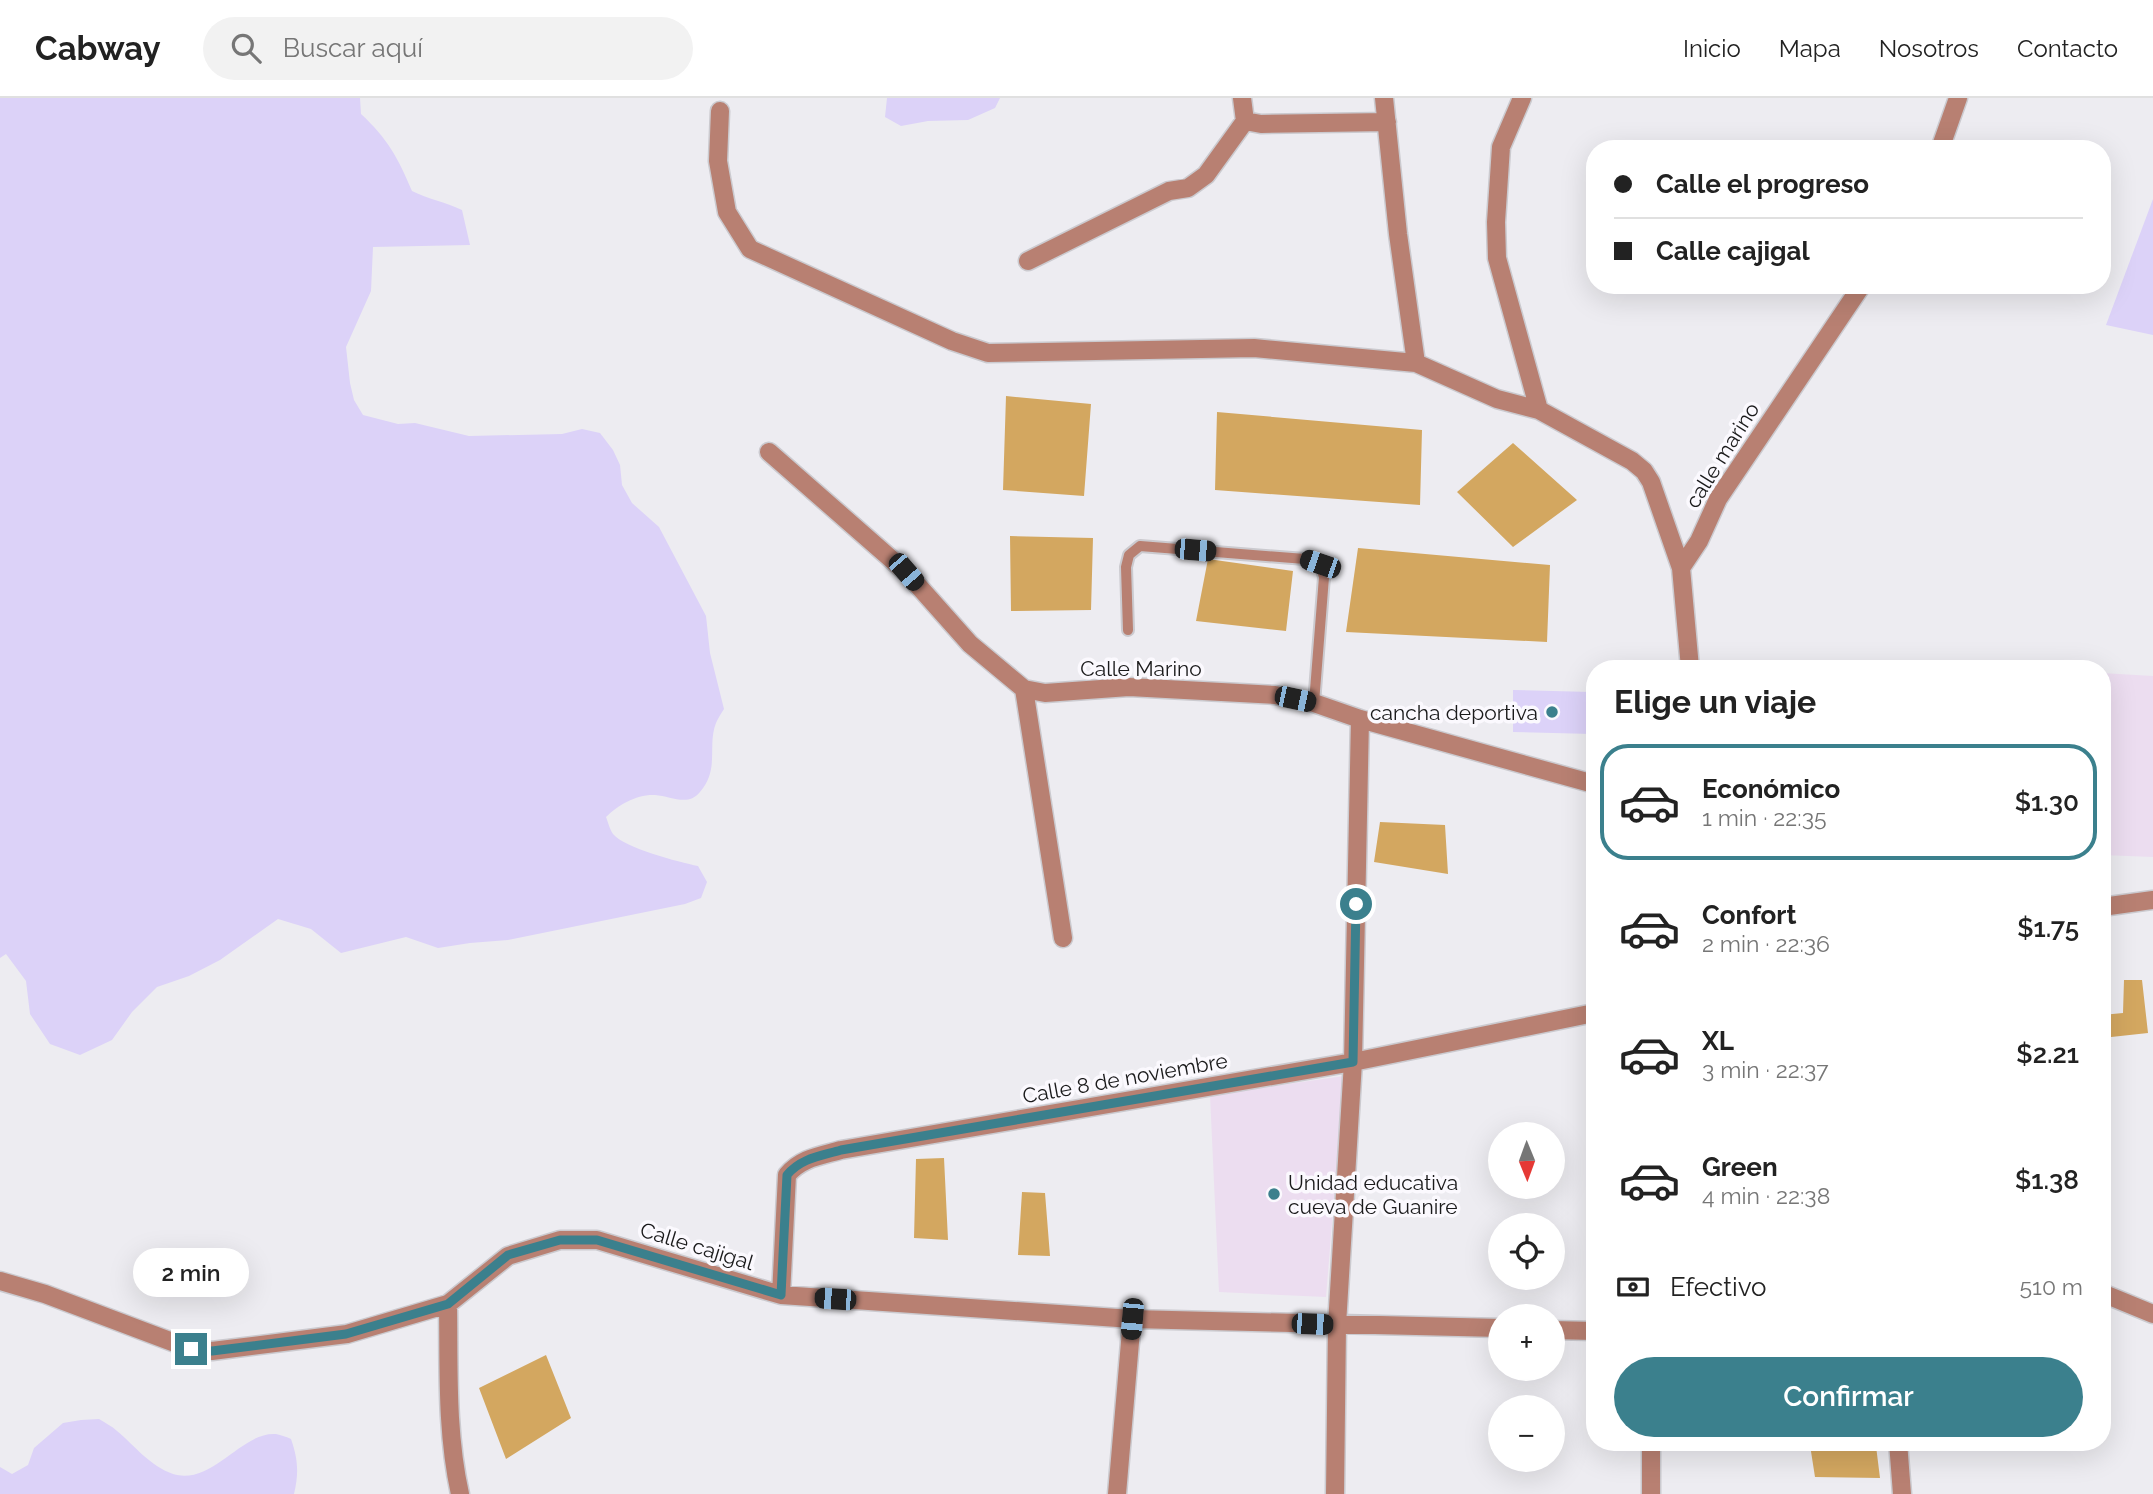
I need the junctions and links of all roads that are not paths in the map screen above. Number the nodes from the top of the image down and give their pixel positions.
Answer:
1 (1242, 98) edge
2 (1384, 98) edge
3 (1522, 98) edge
4 (1958, 98) edge
5 (720, 111) dead end
6 (1245, 121) junction
7 (1387, 122) junction
8 (1943, 140) edge
9 (1028, 261) dead end
10 (1856, 294) edge
11 (1416, 363) junction
12 (1539, 410) junction
13 (769, 452) dead end
14 (1681, 568) junction
15 (1128, 630) dead end
16 (1689, 660) edge
17 (1024, 690) junction
18 (1314, 703) junction
19 (1360, 719) junction
20 (1586, 782) edge
21 (2153, 900) edge
22 (2111, 906) edge
23 (1063, 938) dead end
24 (1586, 1015) edge
25 (1353, 1062) junction
26 (0, 1281) edge
27 (781, 1295) junction
28 (2111, 1297) edge
29 (448, 1304) junction
30 (2153, 1314) edge
31 (1132, 1319) junction
32 (1337, 1325) junction
33 (1488, 1328) edge
34 (1565, 1330) edge
35 (1586, 1331) edge
36 (1651, 1451) edge
37 (1899, 1451) edge
38 (460, 1494) edge
39 (1117, 1494) edge
40 (1335, 1494) edge
41 (1651, 1494) edge
42 (1902, 1494) edge

1 - 6 street
2 - 7 street
3 - 12 street
4 - 8 street
5 - 11 street
6 - 7 street
6 - 9 street
7 - 11 street
10 - 14 street, calle marino
11 - 12 street
12 - 14 street
13 - 17 street
14 - 16 street
15 - 18 lane
17 - 18 street, Calle Marino
17 - 23 street
18 - 19 street, Calle Marino
19 - 20 street, Calle Marino
19 - 25 street
21 - 22 street
24 - 25 street, Calle 8 de noviembre
25 - 27 street, Calle 8 de noviembre
25 - 32 street
26 - 29 street, Calle cajigal
27 - 29 street, Calle cajigal
27 - 31 street, Calle cajigal
28 - 30 street
29 - 38 street
31 - 32 street, Calle cajigal
31 - 39 street
32 - 33 street, Calle cajigal
32 - 40 street
34 - 35 street
36 - 41 street
37 - 42 street

